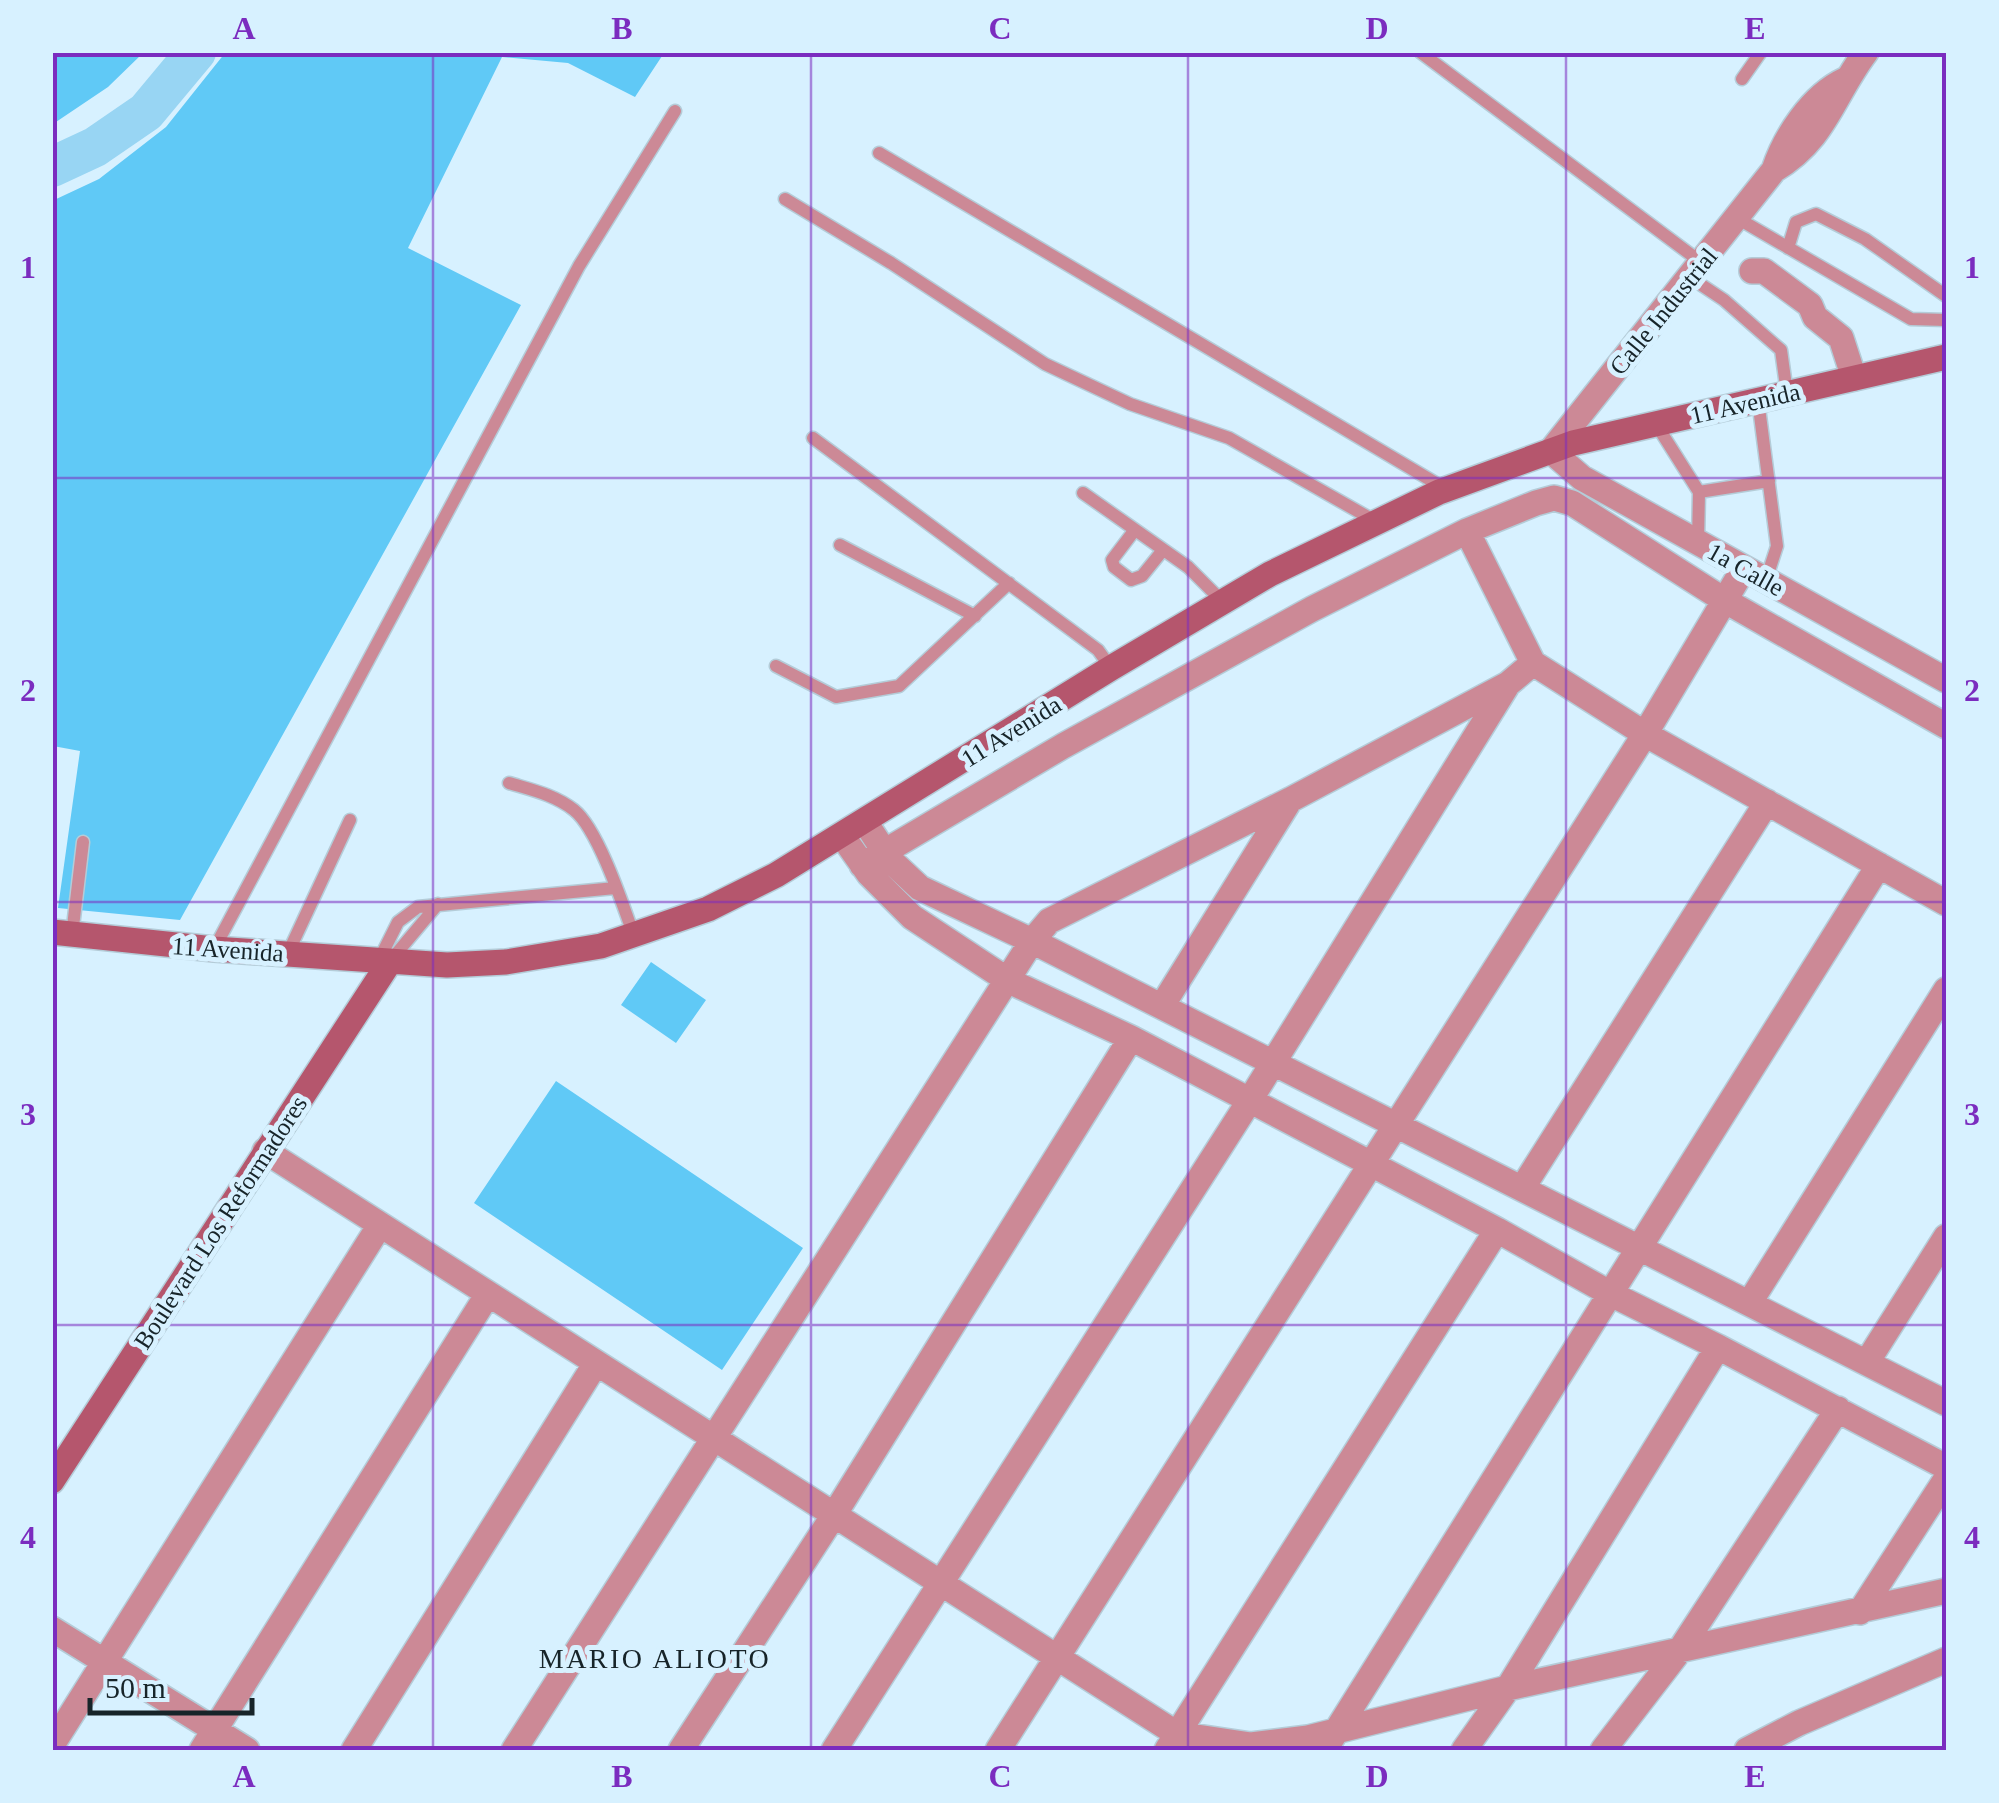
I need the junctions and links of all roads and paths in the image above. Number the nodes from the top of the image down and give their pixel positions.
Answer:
1 (1420, 52) edge
2 (1760, 52) edge
3 (1866, 52) edge
4 (1742, 78) dead end
5 (675, 111) dead end
6 (879, 152) dead end
7 (785, 200) dead end
8 (1738, 218) junction
9 (1788, 248) junction
10 (1703, 262) junction
11 (1946, 296) edge
12 (1946, 320) edge
13 (1946, 357) edge
14 (1854, 378) junction
15 (1786, 393) junction
16 (1758, 400) junction
17 (1656, 424) junction
18 (814, 438) dead end
19 (1552, 451) junction
20 (1768, 481) junction
21 (1446, 490) junction
22 (1698, 492) junction
23 (1083, 493) dead end
24 (1377, 522) junction
25 (1134, 531) junction
26 (1467, 531) junction
27 (1698, 542) junction
28 (840, 545) dead end
29 (1163, 550) junction
30 (1755, 574) junction
31 (1009, 583) junction
32 (1724, 600) junction
33 (1223, 602) junction
34 (975, 616) junction
35 (1533, 664) junction
36 (776, 666) dead end
37 (1112, 668) junction
38 (1946, 680) edge
39 (1508, 684) junction
40 (1946, 726) edge
41 (1645, 734) junction
42 (509, 783) dead end
43 (1290, 800) junction
44 (1767, 802) junction
45 (350, 820) dead end
46 (865, 822) junction
47 (843, 837) junction
48 (83, 842) dead end
49 (873, 859) junction
50 (1879, 865) junction
51 (616, 888) junction
52 (1946, 903) edge
53 (438, 904) junction
54 (62, 933) edge
55 (634, 936) junction
56 (1032, 941) junction
57 (214, 949) junction
58 (288, 952) junction
59 (383, 962) junction
60 (1009, 982) junction
61 (1946, 990) edge
62 (1162, 1006) junction
63 (1131, 1038) junction
64 (1274, 1062) junction
65 (1250, 1100) junction
66 (1395, 1123) junction
67 (265, 1151) junction
68 (1370, 1164) junction
69 (1523, 1187) junction
70 (380, 1224) junction
71 (1496, 1230) junction
72 (1946, 1237) edge
73 (1640, 1247) junction
74 (488, 1294) junction
75 (1611, 1294) junction
76 (1750, 1302) junction
77 (1718, 1347) junction
78 (596, 1362) junction
79 (1867, 1362) junction
80 (1946, 1403) edge
81 (1838, 1409) junction
82 (715, 1438) junction
83 (1946, 1468) edge
84 (1946, 1479) edge
85 (52, 1481) edge
86 (834, 1514) junction
87 (939, 1582) junction
88 (1946, 1592) edge
89 (1860, 1612) junction
90 (52, 1628) edge
91 (1680, 1650) junction
92 (1058, 1658) junction
93 (1946, 1660) edge
94 (105, 1662) junction
95 (1508, 1688) junction
96 (208, 1740) edge
97 (1330, 1741) edge
98 (1172, 1742) edge
99 (52, 1745) edge
100 (247, 1750) edge
101 (354, 1750) edge
102 (514, 1750) edge
103 (681, 1750) edge
104 (834, 1750) edge
105 (998, 1750) edge
106 (1464, 1750) edge
107 (1603, 1750) edge
108 (1748, 1750) edge

1 - 10 lane
2 - 4 lane
3 - 8 street, Calle Industrial
5 - 57 lane
6 - 21 lane
7 - 24 lane
8 - 9 lane
8 - 10 street, Calle Industrial
9 - 11 lane
9 - 12 lane
10 - 14 street
10 - 15 lane
10 - 19 street, Calle Industrial
13 - 14 main road, 11 Avenida
14 - 15 main road, 11 Avenida
15 - 16 main road, 11 Avenida
16 - 17 main road, 11 Avenida
16 - 20 lane
17 - 19 main road, 11 Avenida
17 - 22 lane
18 - 31 lane
19 - 21 main road, 11 Avenida
19 - 27 street, 1a Calle
20 - 22 lane
20 - 30 lane
21 - 24 main road, 11 Avenida
22 - 27 lane
23 - 25 lane
24 - 33 main road, 11 Avenida
25 - 29 lane
25 - 29 lane
26 - 32 street
26 - 35 street
26 - 49 street
27 - 30 street, 1a Calle
28 - 34 lane
29 - 33 lane
30 - 32 street
30 - 38 street, 1a Calle
31 - 34 lane
31 - 37 lane
32 - 40 street
32 - 41 street
33 - 37 main road, 11 Avenida
34 - 36 lane
35 - 39 street
35 - 41 street
37 - 46 main road, 11 Avenida
39 - 43 street
39 - 64 street
41 - 44 street
41 - 66 street
42 - 51 lane
43 - 56 street
43 - 62 street
44 - 50 street
44 - 69 street
45 - 58 lane
46 - 47 main road, 11 Avenida
46 - 49 street
47 - 49 street
47 - 55 main road, 11 Avenida
48 - 54 lane
49 - 56 street
49 - 60 street
50 - 52 street
50 - 73 street
51 - 53 lane
51 - 55 lane
53 - 59 lane
53 - 59 lane
54 - 57 main road, 11 Avenida
55 - 59 main road, 11 Avenida
56 - 60 street
56 - 62 street
57 - 58 main road, 11 Avenida
58 - 59 main road, 11 Avenida
59 - 67 main road, Boulevard Los Reformadores
60 - 63 street
60 - 82 street
61 - 76 street
62 - 64 street
63 - 65 street
63 - 86 street
64 - 65 street
64 - 66 street
65 - 68 street
65 - 87 street
66 - 68 street
66 - 69 street
67 - 70 street
67 - 85 main road, Boulevard Los Reformadores
68 - 71 street
68 - 92 street
69 - 73 street
70 - 74 street
70 - 94 street
71 - 75 street
71 - 98 street
72 - 79 street
73 - 75 street
73 - 76 street
74 - 78 street
74 - 96 street
75 - 77 street
75 - 97 street
76 - 79 street
77 - 81 street
77 - 95 street
78 - 82 street
78 - 101 street
79 - 80 street
81 - 83 street
81 - 91 street
82 - 86 street
82 - 102 street
84 - 89 street
86 - 87 street
86 - 103 street
87 - 92 street
87 - 104 street
88 - 89 street
89 - 91 street
90 - 94 street
91 - 95 street
91 - 107 street
92 - 98 street
92 - 105 street
93 - 108 street
94 - 96 street
94 - 99 street
95 - 97 street
95 - 106 street
96 - 100 street
97 - 98 street

